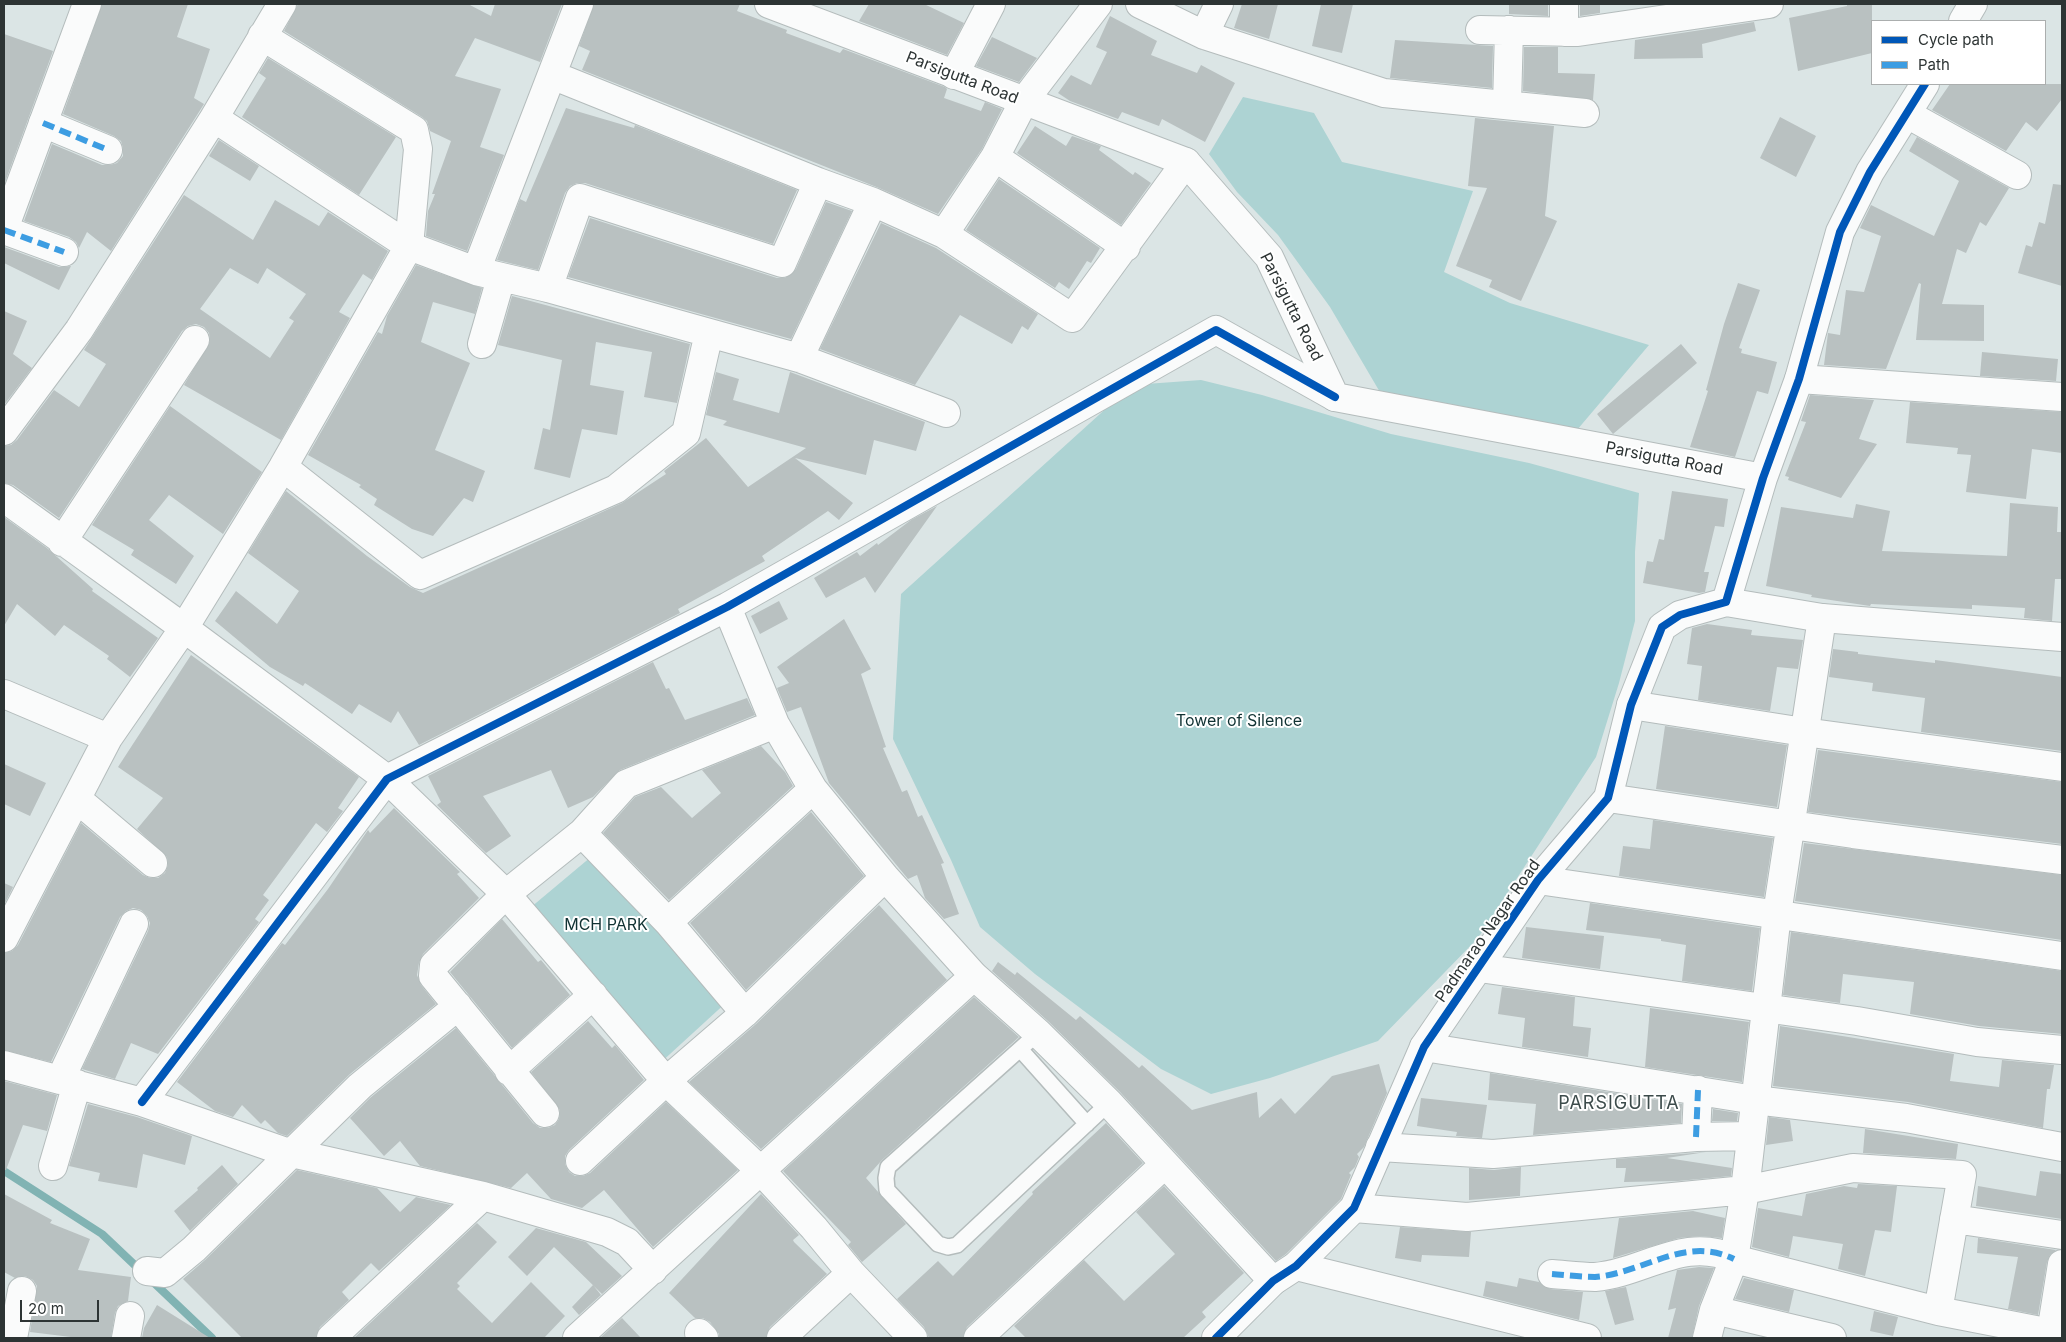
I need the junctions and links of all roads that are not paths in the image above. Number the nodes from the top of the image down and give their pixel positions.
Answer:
1 (87, 4) edge
2 (282, 4) edge
3 (579, 4) edge
4 (769, 4) edge
5 (991, 4) edge
6 (1098, 4) edge
7 (1140, 4) edge
8 (1219, 4) edge
9 (1564, 4) edge
10 (1768, 4) edge
11 (1973, 4) edge
12 (1964, 20) edge
13 (1480, 30) dead end
14 (1509, 30) junction
15 (1564, 32) junction
16 (1204, 35) junction
17 (262, 36) junction
18 (552, 75) junction
19 (954, 75) junction
20 (1924, 85) edge
21 (1024, 101) junction
22 (1507, 105) junction
23 (1585, 113) dead end
24 (1907, 114) junction
25 (214, 118) junction
26 (43, 123) junction
27 (108, 150) dead end
28 (995, 156) junction
29 (1186, 162) junction
30 (2017, 175) dead end
31 (818, 182) junction
32 (873, 202) junction
33 (4, 230) edge
34 (944, 234) junction
35 (409, 246) junction
36 (1126, 247) junction
37 (64, 252) dead end
38 (488, 275) junction
39 (548, 288) junction
40 (709, 333) junction
41 (195, 340) dead end
42 (482, 344) dead end
43 (799, 358) junction
44 (1799, 379) junction
45 (1335, 397) junction
46 (2062, 397) edge
47 (946, 413) dead end
48 (4, 431) edge
49 (282, 467) junction
50 (1763, 478) junction
51 (4, 498) edge
52 (62, 542) junction
53 (1726, 602) junction
54 (728, 608) junction
55 (1822, 618) junction
56 (184, 628) junction
57 (2062, 636) edge
58 (4, 694) edge
59 (1632, 705) junction
60 (775, 724) junction
61 (1804, 732) junction
62 (108, 738) junction
63 (2062, 767) edge
64 (387, 779) junction
65 (814, 790) junction
66 (1608, 798) junction
67 (77, 799) junction
68 (1790, 825) junction
69 (582, 833) junction
70 (2062, 860) edge
71 (153, 863) dead end
72 (885, 877) junction
73 (1538, 880) junction
74 (506, 894) junction
75 (1777, 914) junction
76 (668, 922) junction
77 (134, 924) dead end
78 (4, 938) edge
79 (2062, 956) edge
80 (1479, 968) junction
81 (974, 976) junction
82 (593, 995) junction
83 (458, 1006) junction
84 (1767, 1009) junction
85 (745, 1013) junction
86 (1029, 1041) junction
87 (1424, 1047) junction
88 (2062, 1050) edge
89 (4, 1065) edge
90 (510, 1071) junction
91 (666, 1081) junction
92 (68, 1082) junction
93 (1698, 1090) junction
94 (1755, 1100) junction
95 (142, 1102) junction
96 (1109, 1103) junction
97 (545, 1113) dead end
98 (1087, 1124) junction
99 (1751, 1136) junction
100 (1696, 1137) junction
101 (2062, 1146) edge
102 (1380, 1147) junction
103 (292, 1152) junction
104 (580, 1161) dead end
105 (1165, 1164) junction
106 (53, 1166) dead end
107 (762, 1172) junction
108 (1745, 1190) junction
109 (483, 1196) junction
110 (1354, 1208) junction
111 (1954, 1219) junction
112 (2062, 1235) edge
113 (1734, 1259) junction
114 (2062, 1264) edge
115 (1296, 1266) junction
116 (653, 1270) junction
117 (147, 1271) dead end
118 (851, 1273) junction
119 (1552, 1274) dead end
120 (1273, 1281) junction
121 (22, 1291) dead end
122 (1714, 1310) junction
123 (1938, 1311) junction
124 (2050, 1336) edge
125 (13, 1338) edge
126 (331, 1338) edge
127 (577, 1338) edge
128 (781, 1338) edge
129 (912, 1338) edge
130 (978, 1338) edge
131 (1216, 1338) edge
132 (1587, 1338) edge
133 (1707, 1338) edge
134 (1832, 1338) edge

1 - 26 street
2 - 17 street
3 - 18 street
4 - 19 street, Parsigutta Road
5 - 19 street
6 - 21 street
7 - 16 street
8 - 16 street
9 - 15 street
10 - 15 street
11 - 12 street
13 - 14 street
14 - 15 street
14 - 22 street
16 - 22 street
17 - 25 street
17 - 35 street
18 - 31 street
18 - 38 street
19 - 21 street, Parsigutta Road
20 - 24 street
21 - 28 street
21 - 29 street, Parsigutta Road
22 - 23 street
24 - 30 street
24 - 44 street
25 - 35 street
25 - 48 street
26 - 27 street
26 - 33 street
28 - 34 street
28 - 36 street
29 - 36 street
29 - 45 street, Parsigutta Road
31 - 32 street
31 - 39 street
32 - 34 street
32 - 43 street
33 - 37 street
34 - 36 street
35 - 38 street
35 - 49 street
38 - 39 street
38 - 42 street
39 - 40 street
40 - 43 street
40 - 49 street
41 - 52 street
43 - 47 street
44 - 46 street
44 - 50 street
45 - 50 street, Parsigutta Road
45 - 54 street
49 - 56 street
50 - 53 street
51 - 52 street
52 - 56 street
53 - 55 street
53 - 59 street, Padmarao Nagar Road
54 - 60 street
54 - 64 street
55 - 57 street
55 - 61 street
56 - 62 street
56 - 64 street
58 - 62 street
59 - 61 street
59 - 66 street, Padmarao Nagar Road
60 - 65 street
60 - 69 street
61 - 63 street
61 - 68 street
62 - 67 street
64 - 74 street
64 - 95 street
65 - 72 street
65 - 76 street
66 - 68 street
66 - 73 street, Padmarao Nagar Road
67 - 71 street
67 - 78 street
68 - 70 street
68 - 75 street
69 - 74 street
69 - 76 street
72 - 81 street
72 - 85 street
73 - 75 street
73 - 80 street, Padmarao Nagar Road
74 - 82 street
74 - 83 street
75 - 79 street
75 - 84 street
76 - 85 street
77 - 92 street
80 - 84 street
80 - 87 street, Padmarao Nagar Road
81 - 86 street
81 - 107 street
82 - 90 street
82 - 91 street
83 - 90 street
83 - 103 street
84 - 88 street
84 - 94 street
85 - 91 street
86 - 96 street
86 - 98 lane
86 - 98 lane
87 - 93 street
87 - 102 street, Padmarao Nagar Road
89 - 92 street
90 - 97 street
91 - 104 street
91 - 107 street
92 - 95 street
92 - 106 street
93 - 94 street
93 - 100 street
94 - 99 street
94 - 101 street
95 - 103 street
96 - 98 lane
96 - 105 street
99 - 100 street
99 - 108 street
100 - 102 street
102 - 110 street, Padmarao Nagar Road
103 - 109 street
103 - 117 street
105 - 120 street
105 - 130 street
107 - 116 street
107 - 118 street
108 - 110 street
108 - 111 street
108 - 113 street
109 - 116 street
109 - 126 street
110 - 115 street, Padmarao Nagar Road
111 - 112 street
111 - 123 street
113 - 119 street
113 - 122 street
113 - 123 street
114 - 124 street
115 - 120 street, Padmarao Nagar Road
115 - 132 street
116 - 127 street
118 - 128 street
118 - 129 street
120 - 131 street, Padmarao Nagar Road
121 - 125 street
122 - 133 street
122 - 134 street
123 - 124 street

